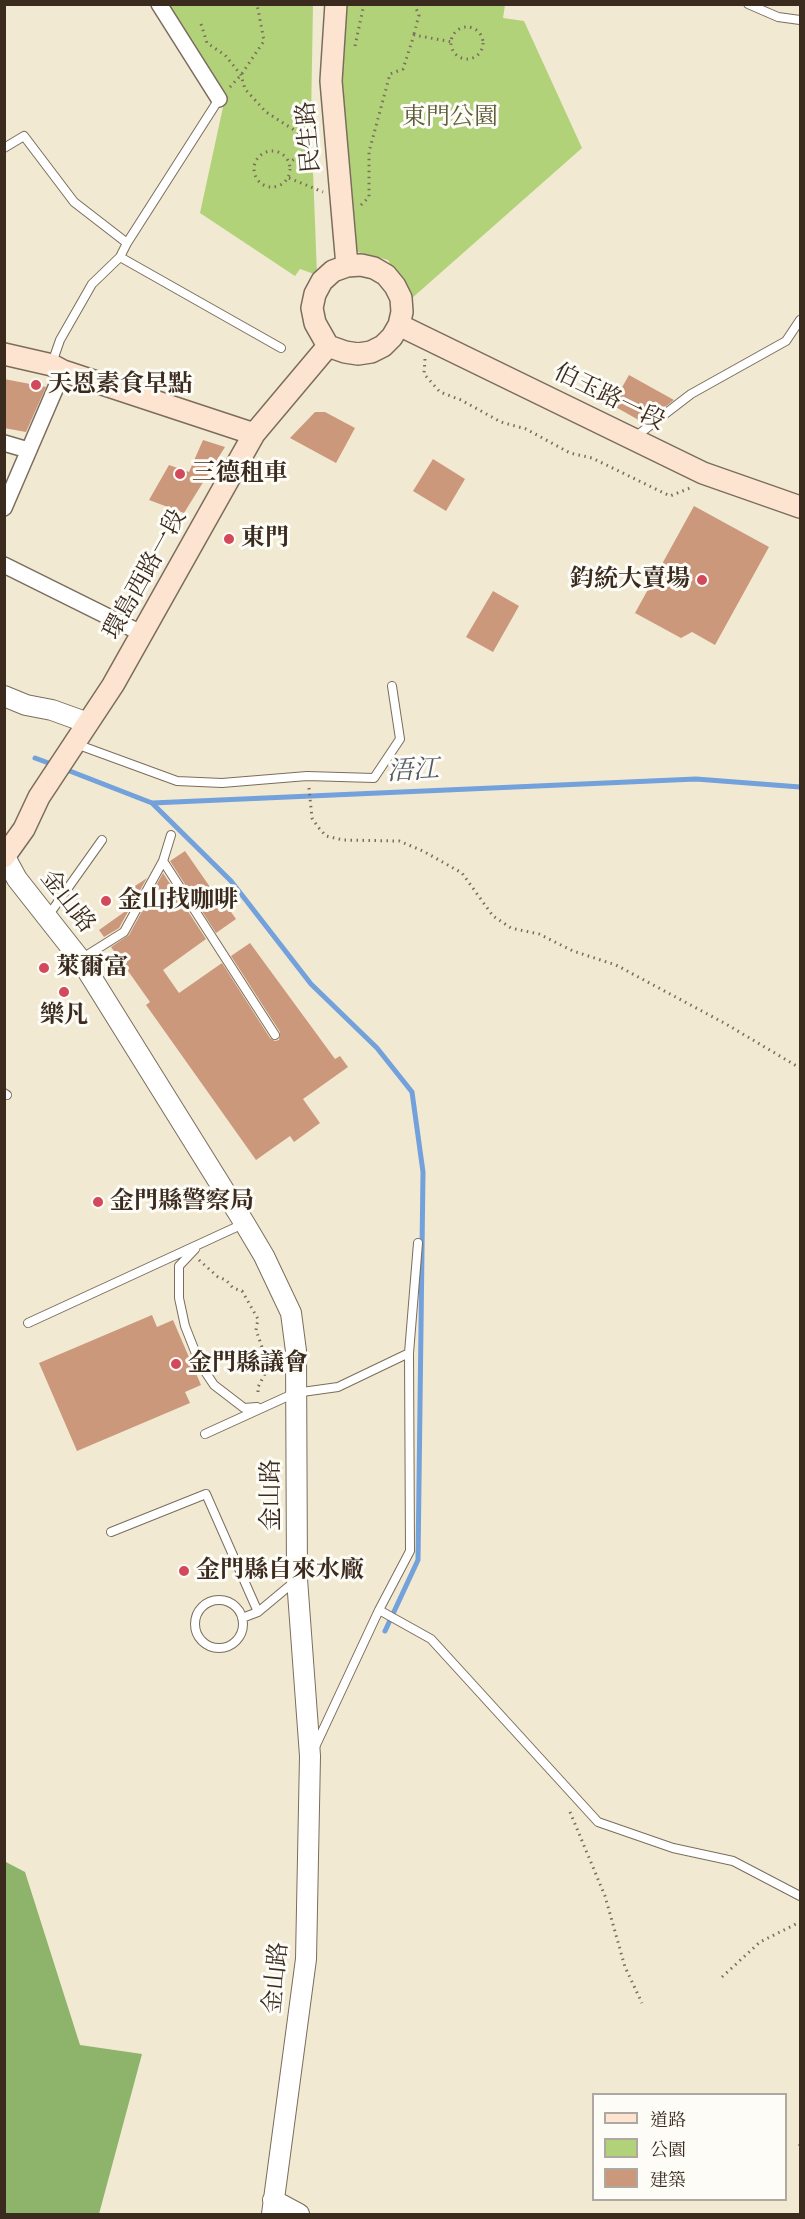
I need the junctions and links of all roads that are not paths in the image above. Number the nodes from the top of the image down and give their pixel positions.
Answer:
1 (159, 4) edge
2 (336, 4) edge
3 (748, 4) edge
4 (801, 20) edge
5 (219, 99) joint
6 (4, 148) edge
7 (127, 243) junction
8 (120, 257) junction
9 (347, 266) junction
10 (801, 320) edge
11 (399, 326) junction
12 (328, 346) junction
13 (281, 348) dead end
14 (4, 354) edge
15 (57, 368) junction
16 (254, 434) junction
17 (633, 438) junction
18 (4, 443) edge
19 (28, 450) junction
20 (801, 507) edge
21 (4, 508) edge
22 (4, 565) edge
23 (142, 634) junction
24 (392, 686) dead end
25 (4, 696) edge
26 (88, 723) junction
27 (74, 743) junction
28 (171, 835) dead end
29 (102, 840) dead end
30 (4, 857) edge
31 (164, 861) junction
32 (48, 916) junction
33 (80, 959) junction
34 (275, 1035) dead end
35 (244, 1224) junction
36 (418, 1243) dead end
37 (198, 1245) junction
38 (28, 1323) dead end
39 (409, 1353) junction
40 (295, 1393) junction
41 (264, 1406) junction
42 (205, 1434) dead end
43 (111, 1532) dead end
44 (297, 1579) junction
45 (379, 1610) junction
46 (258, 1612) junction
47 (242, 1618) junction
48 (310, 1756) junction
49 (801, 1896) edge
50 (273, 2207) edge
51 (299, 2214) edge

1 - 5 street
2 - 9 main road, 民生路
3 - 4 lane
5 - 7 lane
6 - 7 lane
7 - 8 lane
8 - 13 lane
8 - 15 lane
9 - 11 main road
9 - 12 main road
10 - 17 lane
11 - 12 main road
11 - 17 main road, 伯玉路一段
12 - 16 main road, 環島西路一段
14 - 15 main road
15 - 16 main road
15 - 19 street
16 - 23 main road, 環島西路一段
17 - 20 main road, 伯玉路一段
18 - 19 street
19 - 21 street
22 - 23 street
23 - 26 main road, 環島西路一段
24 - 27 lane
25 - 26 street
26 - 27 main road, 環島西路一段
27 - 30 main road, 環島西路一段
28 - 31 lane
29 - 32 lane
30 - 32 street, 金山路
31 - 33 lane
31 - 34 lane
32 - 33 street, 金山路
33 - 35 street, 金山路
35 - 37 lane
35 - 40 street, 金山路
36 - 39 lane
37 - 38 lane
37 - 41 lane
39 - 40 lane
39 - 45 lane
40 - 41 lane
40 - 44 street, 金山路
41 - 42 lane
43 - 46 lane
44 - 46 lane
44 - 48 street, 金山路
45 - 48 lane
45 - 49 lane
46 - 47 lane
47 - 47 lane
48 - 50 street, 金山路
50 - 51 street

